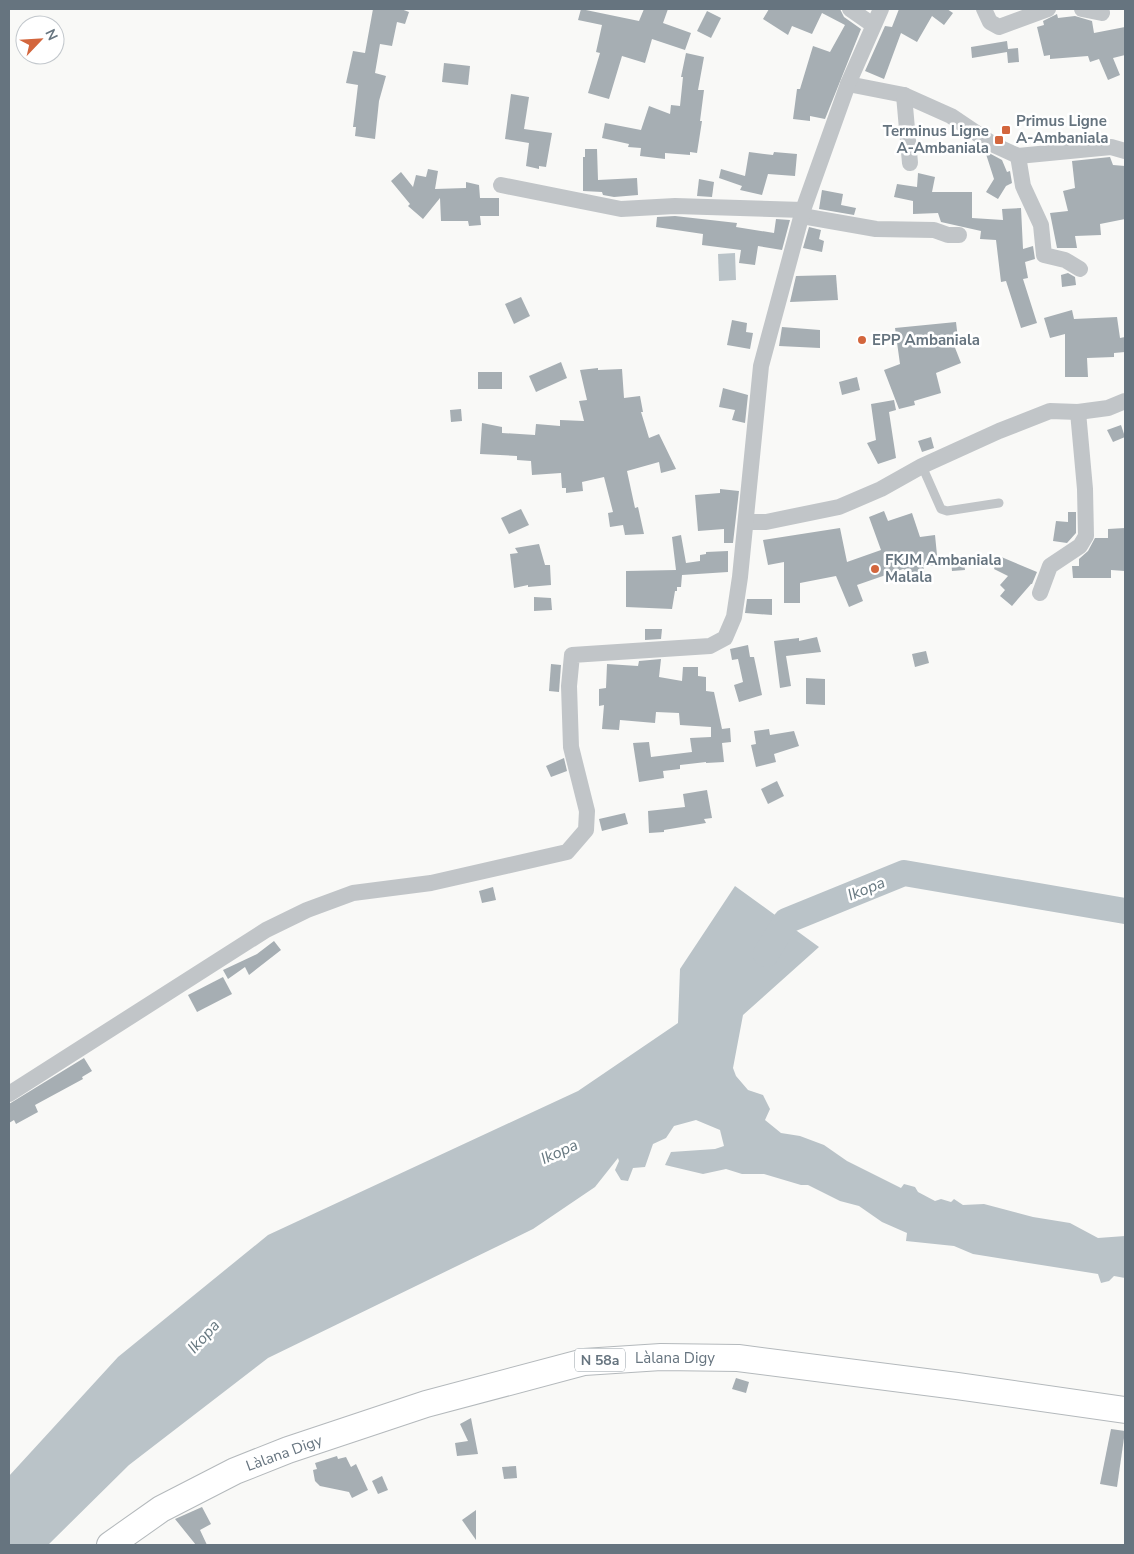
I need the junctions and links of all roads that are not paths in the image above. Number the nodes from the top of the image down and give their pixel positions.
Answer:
1 (850, 9) edge
2 (880, 9) edge
3 (984, 9) edge
4 (1048, 9) edge
5 (1082, 9) edge
6 (1102, 13) dead end
7 (873, 25) junction
8 (848, 84) junction
9 (904, 95) junction
10 (1125, 150) edge
11 (1018, 156) junction
12 (910, 163) dead end
13 (501, 185) dead end
14 (802, 213) junction
15 (959, 235) dead end
16 (1080, 269) dead end
17 (1125, 401) edge
18 (1078, 412) junction
19 (922, 466) junction
20 (999, 503) dead end
21 (747, 522) junction
22 (1040, 593) dead end
23 (9, 1094) edge
24 (1125, 1410) edge
25 (110, 1545) edge

1 - 7 street
2 - 7 street
3 - 4 street
5 - 6 street
7 - 8 street
8 - 9 street
8 - 14 street
9 - 11 street
9 - 12 street
10 - 11 street
11 - 16 street
13 - 14 street
14 - 15 street
14 - 21 street
17 - 18 street
18 - 19 street
18 - 22 street
19 - 20 lane
19 - 21 street
21 - 23 street
24 - 25 main road, Làlana Digy / N 58a

